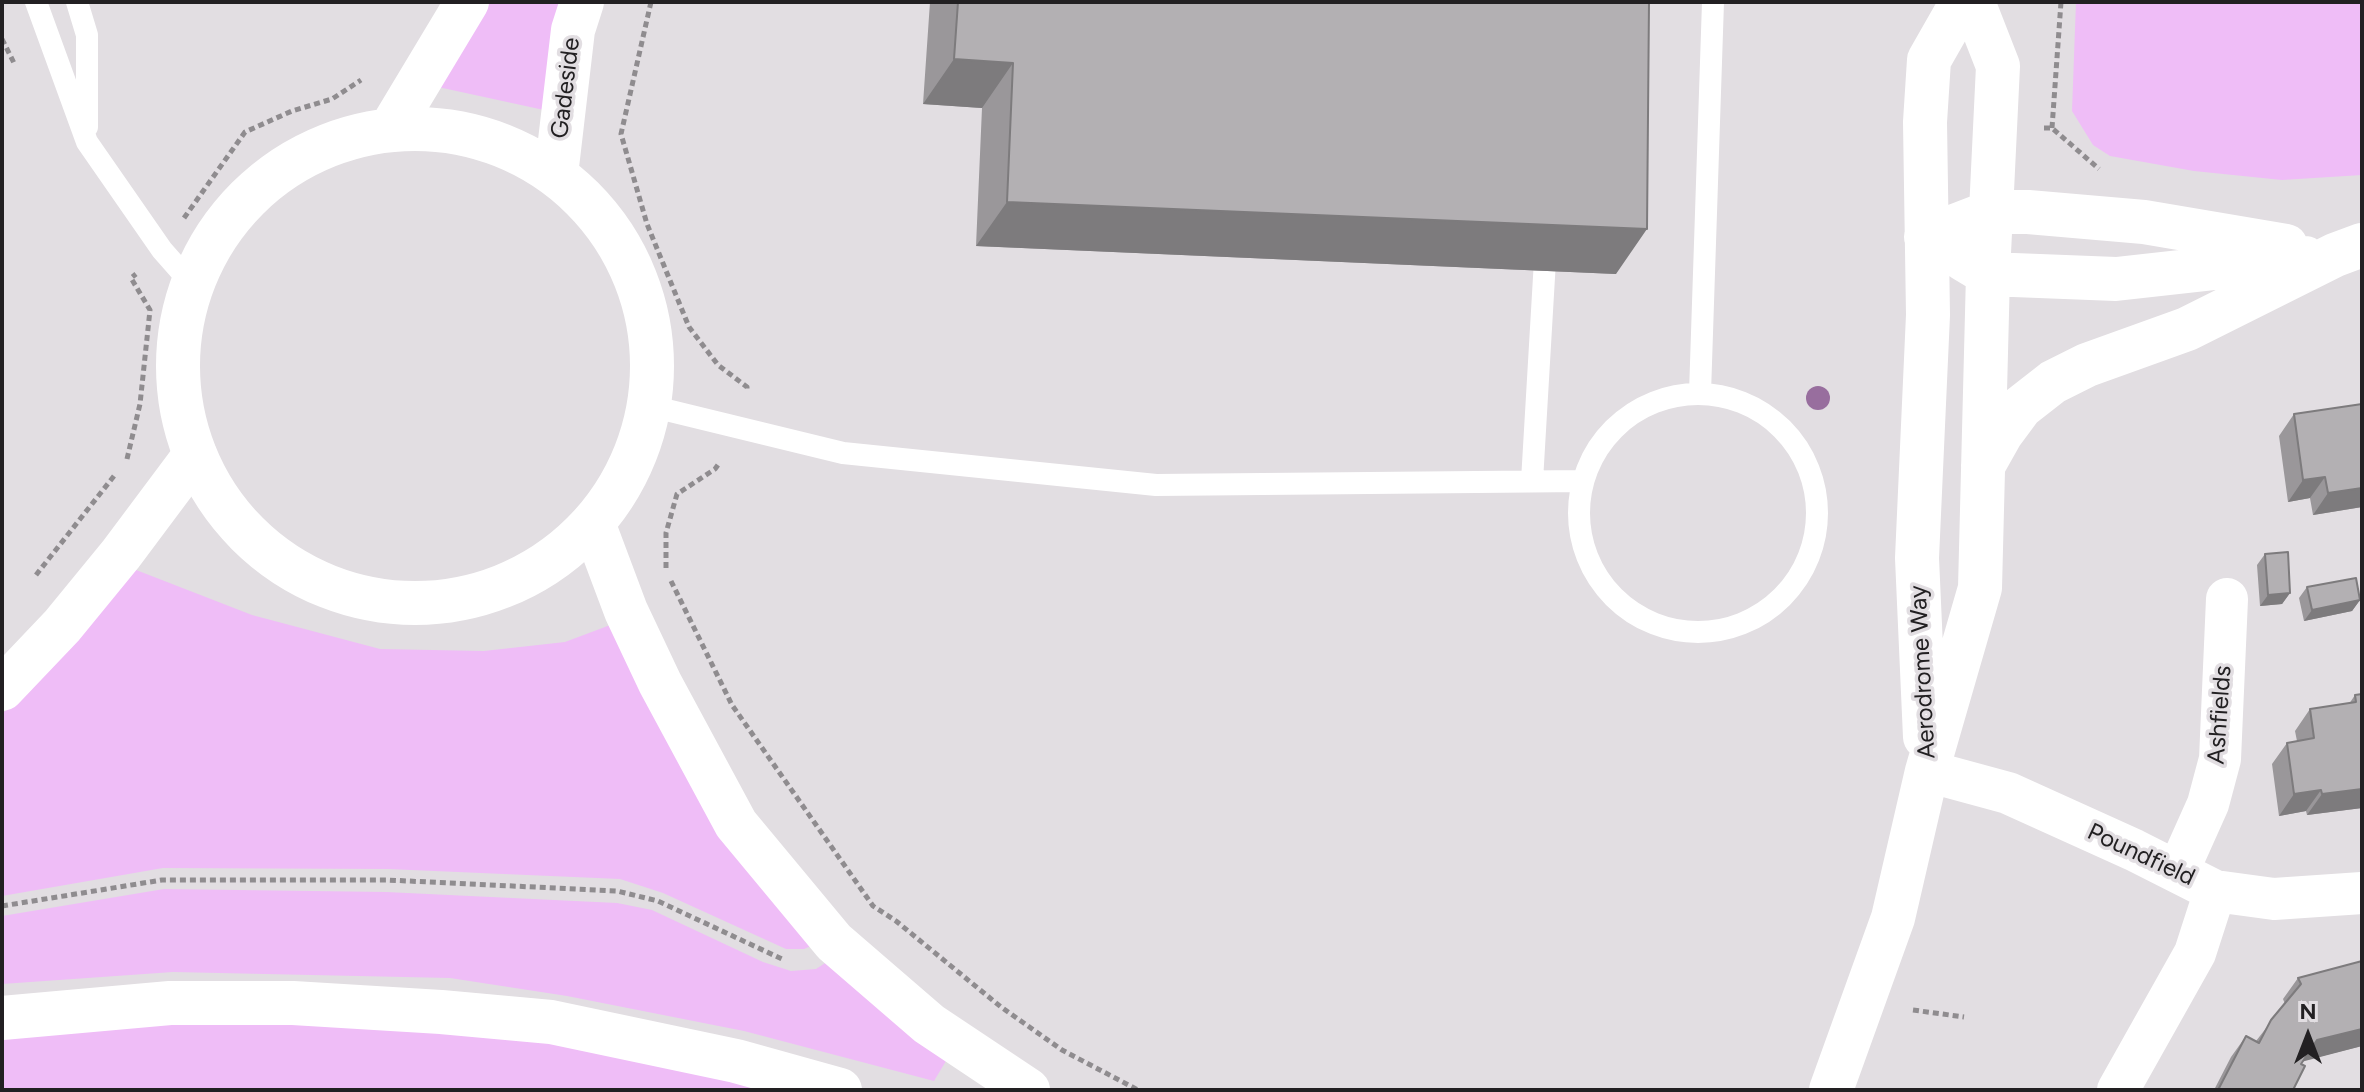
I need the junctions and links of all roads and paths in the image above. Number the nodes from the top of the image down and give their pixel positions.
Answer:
1 (36, 2) edge
2 (77, 2) edge
3 (467, 2) edge
4 (582, 2) edge
5 (651, 2) edge
6 (1713, 2) edge
7 (1962, 2) edge
8 (1973, 2) edge
9 (2061, 2) edge
10 (367, 75) dead end
11 (390, 130) junction
12 (87, 142) junction
13 (556, 175) junction
14 (2108, 176) dead end
15 (1991, 212) junction
16 (1547, 221) edge
17 (1926, 237) junction
18 (162, 250) junction
19 (2349, 250) edge
20 (1988, 274) junction
21 (192, 284) junction
22 (1700, 393) junction
23 (650, 406) junction
24 (740, 428) junction
25 (195, 455) junction
26 (1982, 468) junction
27 (1532, 481) junction
28 (1583, 481) junction
29 (593, 523) junction
30 (31, 581) dead end
31 (2227, 599) dead end
32 (2, 689) edge
33 (1927, 771) junction
34 (2178, 871) junction
35 (2215, 891) junction
36 (2362, 893) edge
37 (2, 906) edge
38 (786, 961) dead end
39 (1913, 1010) dead end
40 (1964, 1017) dead end
41 (2, 1018) edge
42 (840, 1090) edge
43 (1028, 1090) edge
44 (1138, 1090) edge
45 (1831, 1090) edge
46 (2118, 1090) edge

1 - 12 lane
2 - 12 lane
3 - 11 main road
4 - 13 main road, Gadeside
5 - 24 path
6 - 22 lane
7 - 17 main road, Aerodrome Way
8 - 15 main road, Aerodrome Way
9 - 14 path
10 - 18 path
11 - 13 main road
11 - 21 main road
12 - 18 lane
13 - 23 main road
15 - 17 main road
15 - 19 main road
15 - 20 main road, Aerodrome Way
16 - 27 lane
17 - 20 main road
17 - 33 main road, Aerodrome Way
18 - 21 lane
18 - 30 path
19 - 20 main road
19 - 26 main road
20 - 26 main road, Aerodrome Way
21 - 25 main road
22 - 28 lane
22 - 28 lane
23 - 24 lane
23 - 29 main road
24 - 27 lane
24 - 44 path
25 - 29 main road
25 - 32 main road
26 - 33 main road, Aerodrome Way
27 - 28 lane
29 - 43 main road
31 - 34 street, Ashfields
33 - 34 street, Poundfield
33 - 45 main road
34 - 35 street, Poundfield
35 - 36 street, Poundfield
35 - 46 street
37 - 38 path
39 - 40 path
41 - 42 main road

